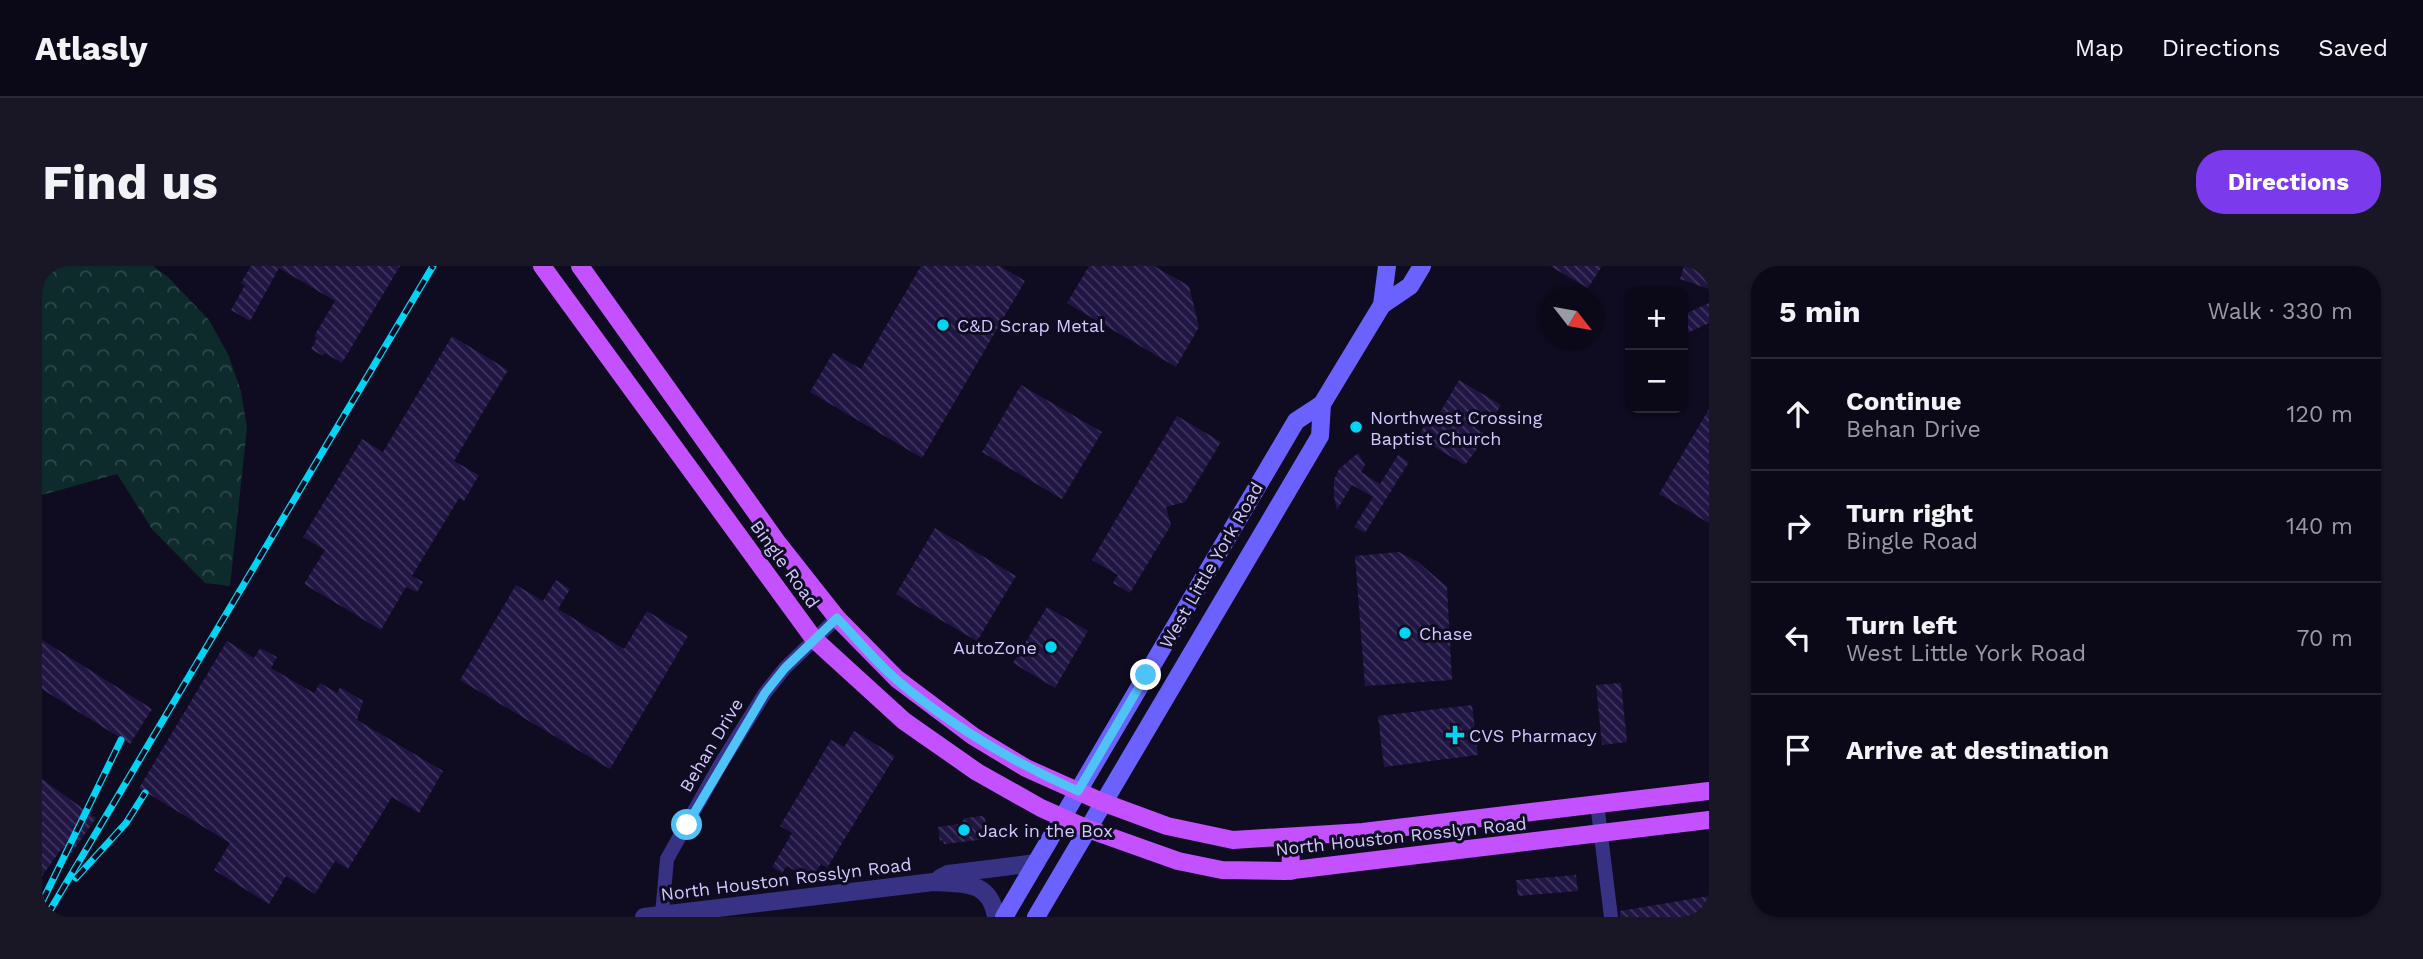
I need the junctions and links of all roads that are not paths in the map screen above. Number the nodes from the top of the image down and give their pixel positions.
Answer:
1 (542, 266) edge
2 (580, 266) edge
3 (1387, 266) edge
4 (1422, 266) edge
5 (603, 297) junction
6 (1382, 305) junction
7 (577, 317) junction
8 (1322, 404) junction
9 (1253, 492) junction
10 (1279, 506) junction
11 (837, 618) junction
12 (814, 639) junction
13 (1078, 791) junction
14 (1709, 791) edge
15 (1102, 802) junction
16 (1597, 803) junction
17 (1062, 818) junction
18 (1709, 820) edge
19 (1088, 829) junction
20 (1599, 835) junction
21 (1290, 837) junction
22 (1036, 863) junction
23 (1291, 871) junction
24 (933, 882) junction
25 (662, 915) junction
26 (644, 917) edge
27 (996, 917) edge
28 (1004, 917) edge
29 (1035, 917) edge
30 (1611, 917) edge

1 - 7 main road, Bingle Road
2 - 5 main road, Bingle Road
3 - 6 main road, West Little York Road
4 - 6 main road, West Little York Road
5 - 7 main road
5 - 11 main road, Bingle Road
6 - 8 main road, West Little York Road
7 - 12 main road, Bingle Road
8 - 9 main road, West Little York Road
8 - 10 main road, West Little York Road
9 - 10 main road
9 - 13 main road, West Little York Road
10 - 15 main road, West Little York Road
11 - 12 street, Behan Drive
11 - 13 main road, Bingle Road
12 - 17 main road, Bingle Road
12 - 25 street, Behan Drive
13 - 15 main road, Bingle Road
13 - 17 main road, West Little York Road
14 - 16 main road, North Houston Rosslyn Road
15 - 19 main road, West Little York Road
15 - 21 main road, North Houston Rosslyn Road
16 - 20 street
16 - 21 main road, North Houston Rosslyn Road
17 - 19 main road, North Houston Rosslyn Road
17 - 22 main road, West Little York Road
18 - 20 main road, North Houston Rosslyn Road
19 - 23 main road, North Houston Rosslyn Road
19 - 29 main road, West Little York Road
20 - 23 main road, North Houston Rosslyn Road
20 - 30 street
21 - 23 main road
22 - 24 street, North Houston Rosslyn Road
22 - 28 main road, West Little York Road
24 - 25 street, North Houston Rosslyn Road
24 - 27 street, North Houston Rosslyn Road
25 - 26 street, North Houston Rosslyn Road

